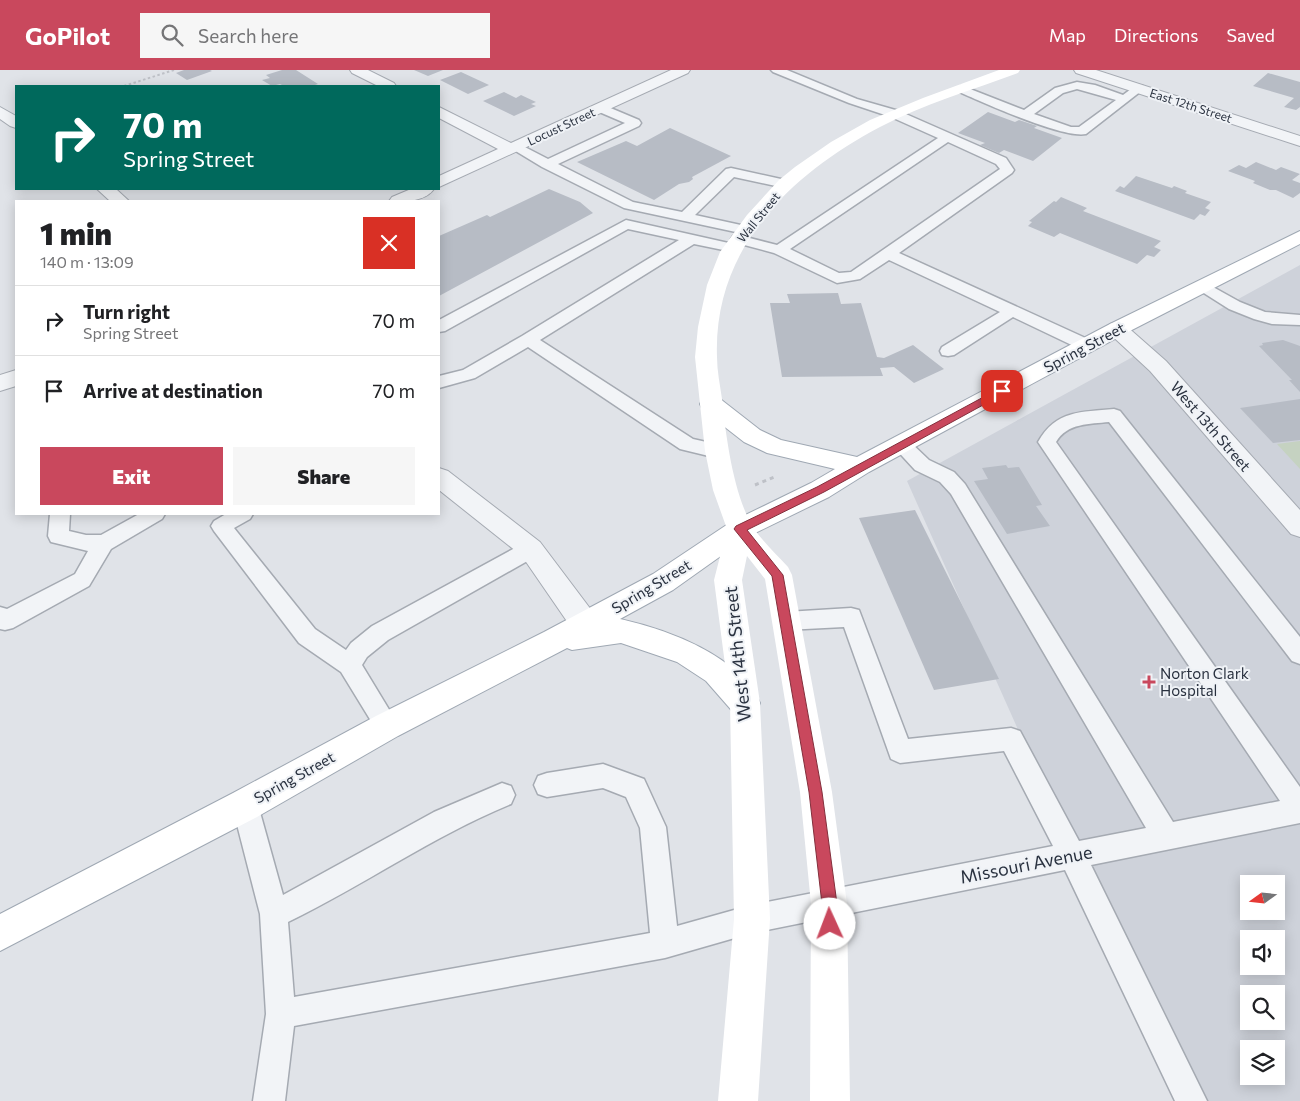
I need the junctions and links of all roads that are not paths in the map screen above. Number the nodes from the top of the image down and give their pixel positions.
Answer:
1 (357, 70) edge
2 (683, 70) edge
3 (777, 70) edge
4 (1013, 70) edge
5 (1081, 70) edge
6 (387, 85) edge
7 (1139, 88) junction
8 (961, 89) junction
9 (1124, 99) junction
10 (601, 108) junction
11 (0, 112) edge
12 (440, 112) edge
13 (895, 114) junction
14 (1025, 115) junction
15 (15, 122) edge
16 (947, 137) junction
17 (1300, 141) edge
18 (513, 148) junction
19 (548, 164) junction
20 (440, 182) edge
21 (785, 184) junction
22 (107, 190) edge
23 (423, 190) edge
24 (119, 200) edge
25 (400, 200) edge
26 (685, 217) junction
27 (1300, 237) edge
28 (691, 238) junction
29 (739, 239) junction
30 (779, 250) junction
31 (888, 254) junction
32 (1204, 287) junction
33 (1012, 311) junction
34 (1300, 320) edge
35 (440, 326) edge
36 (1117, 329) junction
37 (528, 340) junction
38 (1086, 346) junction
39 (948, 351) dead end
40 (15, 377) edge
41 (440, 382) edge
42 (0, 384) edge
43 (710, 404) junction
44 (900, 445) junction
45 (717, 451) junction
46 (860, 466) junction
47 (440, 478) edge
48 (60, 515) edge
49 (153, 515) edge
50 (241, 515) edge
51 (1300, 527) edge
52 (740, 529) junction
53 (104, 543) junction
54 (531, 549) junction
55 (0, 616) edge
56 (786, 621) junction
57 (585, 624) junction
58 (554, 641) junction
59 (1300, 654) edge
60 (350, 665) junction
61 (745, 703) junction
62 (387, 726) junction
63 (547, 785) dead end
64 (502, 795) dead end
65 (245, 805) junction
66 (1300, 809) edge
67 (1166, 836) junction
68 (1072, 855) junction
69 (830, 904) junction
70 (274, 914) junction
71 (752, 919) junction
72 (0, 934) edge
73 (665, 944) junction
74 (281, 1014) junction
75 (270, 1101) edge
76 (738, 1101) edge
77 (830, 1101) edge
78 (1191, 1101) edge

1 - 6 street
2 - 10 street, Locust Street
3 - 13 lane
4 - 8 street, Wall Street
5 - 7 street, East 12th Street
7 - 9 lane
7 - 17 street, East 12th Street
8 - 13 street, Wall Street
8 - 14 lane
9 - 14 lane
9 - 14 lane
10 - 18 street, Locust Street
10 - 19 lane
11 - 15 street
12 - 18 street
13 - 16 lane
13 - 21 street, Wall Street
16 - 30 lane
16 - 31 lane
18 - 19 lane
18 - 20 street, Locust Street
19 - 26 lane
21 - 26 lane
21 - 29 street, Wall Street
22 - 24 street
23 - 25 street
26 - 29 lane
27 - 32 street, Spring Street
28 - 29 lane
28 - 35 lane
28 - 37 lane
29 - 30 lane
29 - 43 street, Wall Street
30 - 31 lane
31 - 33 lane
32 - 34 lane
32 - 36 street, Spring Street
33 - 38 lane
33 - 39 lane
36 - 38 street, Spring Street
36 - 51 street, West 13th Street
37 - 41 lane
37 - 45 lane
38 - 44 street, Spring Street
40 - 42 street
43 - 45 street, Wall Street
43 - 46 street
44 - 46 street, Spring Street
44 - 67 lane
45 - 52 street, Wall Street
46 - 52 street, Spring Street
47 - 54 street
48 - 53 lane
49 - 53 lane
50 - 60 lane
52 - 56 street
52 - 57 street, Spring Street
52 - 61 street, West 14th Street
53 - 55 lane
54 - 57 street
54 - 60 lane
56 - 68 lane
56 - 69 street
57 - 58 street, Spring Street
58 - 61 street
58 - 62 street, Spring Street
59 - 66 lane
60 - 62 lane
61 - 71 street, West 14th Street
62 - 65 street, Spring Street
63 - 73 lane
64 - 70 lane
65 - 70 lane
65 - 72 street, Spring Street
66 - 67 lane, Missouri Avenue
67 - 68 lane, Missouri Avenue
68 - 69 lane, Missouri Avenue
68 - 78 lane
69 - 71 lane, Missouri Avenue
69 - 77 street
70 - 74 lane
71 - 73 lane, Missouri Avenue
71 - 76 street, West 14th Street
73 - 74 lane, Missouri Avenue
74 - 75 lane

